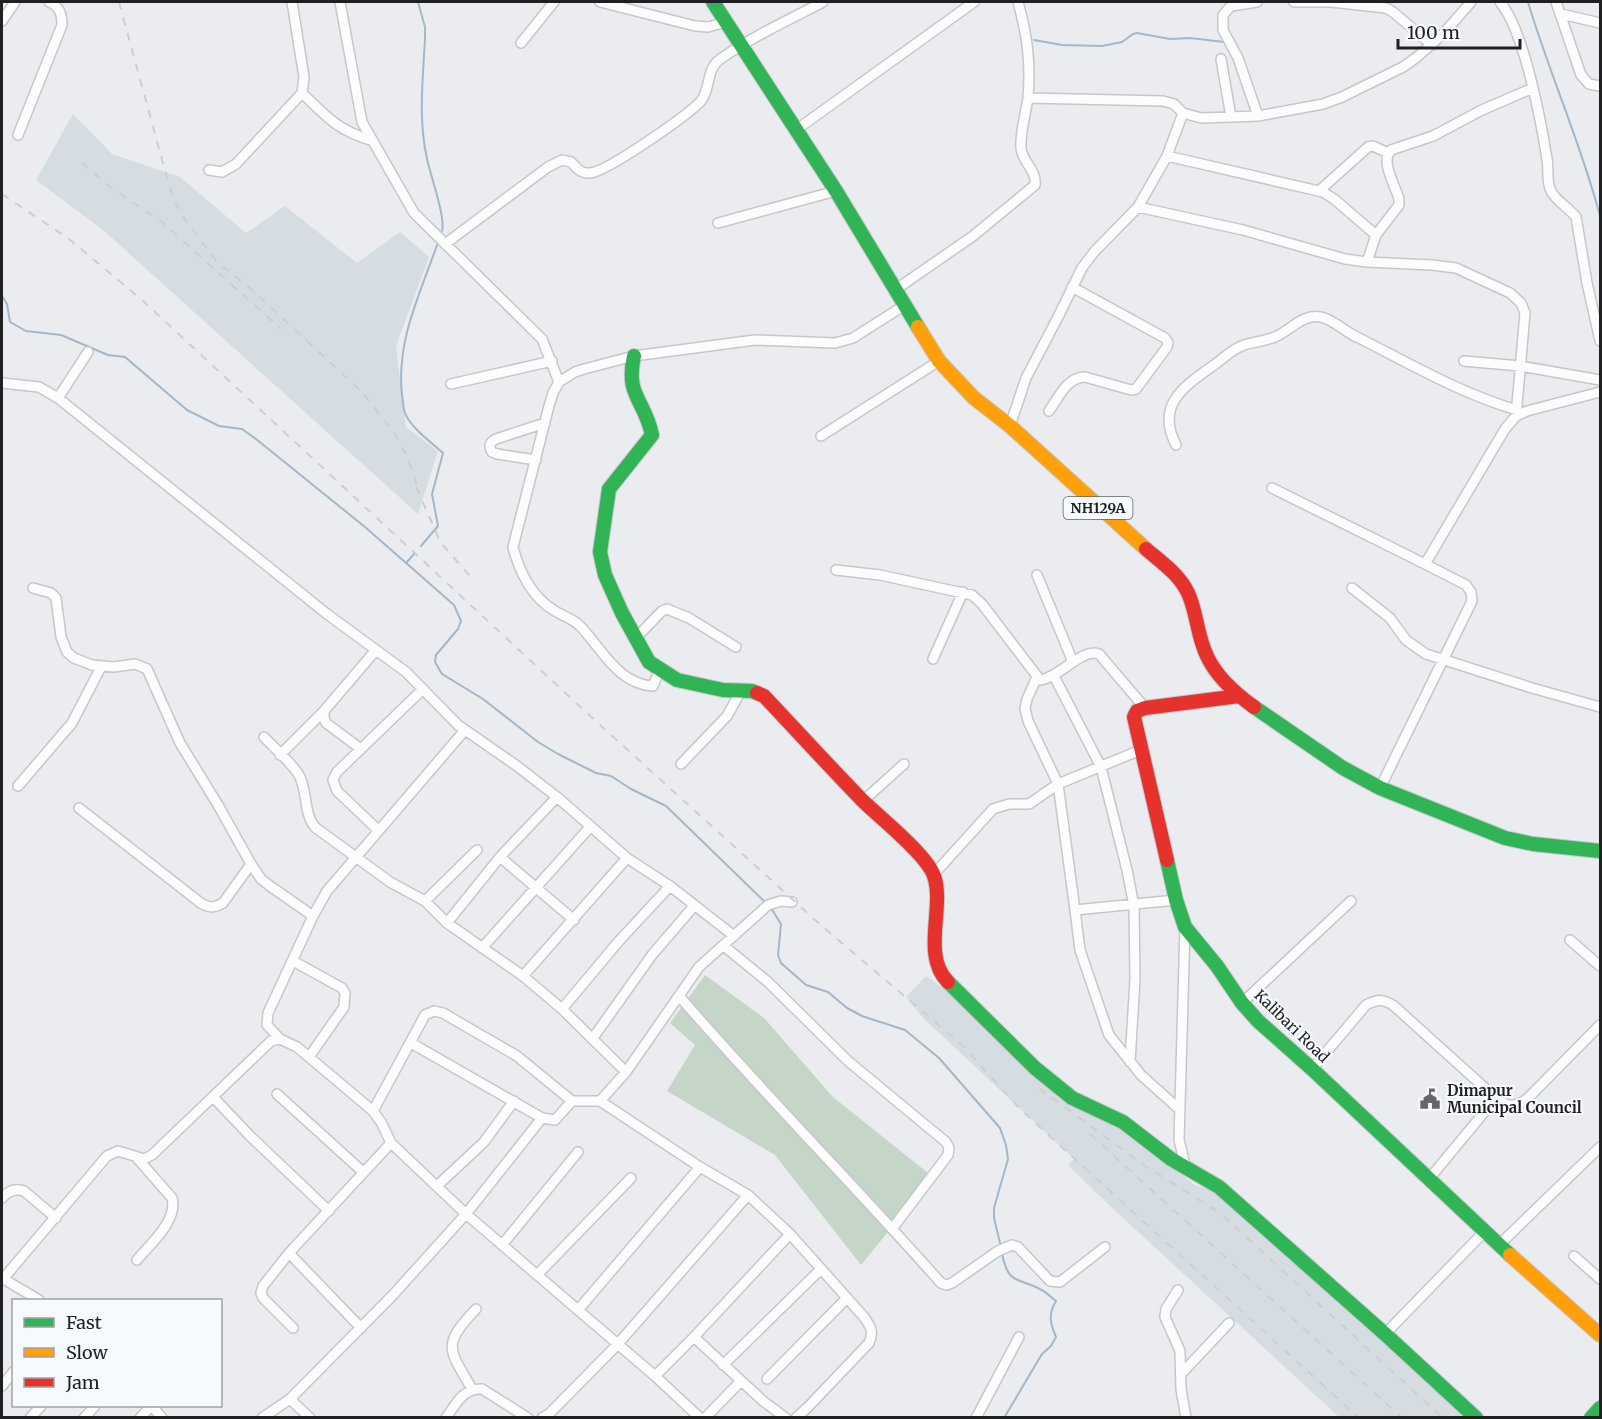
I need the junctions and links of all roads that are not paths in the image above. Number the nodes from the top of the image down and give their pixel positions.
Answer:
1 (15, 2) edge
2 (49, 2) edge
3 (292, 2) edge
4 (340, 2) edge
5 (554, 2) edge
6 (600, 2) edge
7 (713, 2) edge
8 (823, 2) edge
9 (974, 2) edge
10 (1018, 2) edge
11 (1257, 2) edge
12 (1294, 2) edge
13 (1500, 2) edge
14 (1556, 2) edge
15 (1467, 3) edge
16 (1561, 14) junction
17 (2, 21) edge
18 (726, 22) junction
19 (1600, 22) edge
20 (521, 43) dead end
21 (1432, 45) junction
22 (742, 46) junction
23 (1221, 58) dead end
24 (1600, 86) edge
25 (1533, 88) junction
26 (302, 93) junction
27 (1028, 98) junction
28 (1183, 113) junction
29 (1258, 116) junction
30 (1231, 117) junction
31 (796, 130) junction
32 (18, 135) dead end
33 (373, 141) junction
34 (1388, 153) junction
35 (1167, 156) junction
36 (209, 170) dead end
37 (836, 191) junction
38 (1319, 191) junction
39 (1138, 207) junction
40 (718, 223) dead end
41 (1376, 235) junction
42 (446, 244) junction
43 (1367, 262) junction
44 (1072, 287) junction
45 (895, 290) junction
46 (905, 305) junction
47 (1600, 341) edge
48 (88, 352) dead end
49 (634, 356) junction
50 (939, 361) junction
51 (1464, 361) dead end
52 (552, 362) junction
53 (1520, 366) junction
54 (1600, 380) edge
55 (559, 382) junction
56 (2, 383) edge
57 (451, 384) dead end
58 (1600, 392) edge
59 (58, 398) junction
60 (1049, 411) dead end
61 (1516, 413) junction
62 (544, 423) junction
63 (1010, 426) junction
64 (821, 436) dead end
65 (1176, 445) dead end
66 (536, 460) junction
67 (1272, 488) dead end
68 (1425, 564) junction
69 (836, 570) dead end
70 (1037, 575) dead end
71 (33, 588) dead end
72 (1352, 588) dead end
73 (963, 592) junction
74 (635, 639) junction
75 (736, 647) dead end
76 (376, 650) junction
77 (933, 659) dead end
78 (1442, 660) junction
79 (1073, 662) junction
80 (101, 667) junction
81 (660, 669) junction
82 (1054, 676) junction
83 (1037, 677) junction
84 (423, 689) junction
85 (741, 691) junction
86 (1239, 696) junction
87 (1600, 707) edge
88 (1145, 708) junction
89 (324, 711) junction
90 (465, 730) junction
91 (264, 737) dead end
92 (361, 749) junction
93 (1143, 749) junction
94 (280, 754) junction
95 (681, 764) dead end
96 (904, 764) dead end
97 (1101, 767) junction
98 (1058, 784) junction
99 (18, 786) dead end
100 (1380, 788) junction
101 (557, 797) junction
102 (863, 801) junction
103 (79, 808) dead end
104 (590, 827) junction
105 (378, 830) junction
106 (477, 850) dead end
107 (1600, 852) edge
108 (356, 856) junction
109 (500, 857) junction
110 (627, 858) junction
111 (251, 864) junction
112 (934, 874) junction
113 (670, 886) junction
114 (537, 887) junction
115 (1176, 900) junction
116 (425, 901) junction
117 (1351, 901) dead end
118 (792, 902) dead end
119 (694, 906) junction
120 (1134, 906) junction
121 (1075, 910) junction
122 (313, 916) junction
123 (574, 920) junction
124 (447, 923) junction
125 (1185, 927) junction
126 (734, 936) junction
127 (1570, 940) dead end
128 (724, 946) junction
129 (482, 948) junction
130 (293, 961) junction
131 (1600, 966) edge
132 (523, 976) junction
133 (679, 996) junction
134 (1242, 1003) junction
135 (562, 1009) junction
136 (1600, 1025) edge
137 (592, 1038) junction
138 (280, 1039) junction
139 (411, 1043) junction
140 (309, 1057) junction
141 (1130, 1062) junction
142 (1312, 1069) junction
143 (626, 1072) junction
144 (277, 1094) dead end
145 (214, 1098) junction
146 (1496, 1098) junction
147 (514, 1101) junction
148 (572, 1101) junction
149 (600, 1101) junction
150 (1179, 1109) junction
151 (373, 1111) junction
152 (542, 1118) junction
153 (391, 1143) junction
154 (1600, 1147) edge
155 (578, 1152) dead end
156 (137, 1158) junction
157 (700, 1167) junction
158 (1186, 1168) junction
159 (363, 1172) junction
160 (631, 1178) dead end
161 (1429, 1179) junction
162 (438, 1185) junction
163 (748, 1195) junction
164 (2, 1198) edge
165 (329, 1211) junction
166 (466, 1214) junction
167 (56, 1218) junction
168 (892, 1228) junction
169 (1484, 1232) junction
170 (790, 1234) junction
171 (502, 1245) junction
172 (1499, 1245) junction
173 (1105, 1247) dead end
174 (289, 1253) junction
175 (1574, 1256) dead end
176 (137, 1260) dead end
177 (821, 1269) junction
178 (537, 1275) junction
179 (2, 1278) edge
180 (1600, 1279) edge
181 (1178, 1290) dead end
182 (848, 1298) junction
183 (37, 1299) edge
184 (476, 1309) dead end
185 (578, 1310) junction
186 (1229, 1323) dead end
187 (293, 1328) dead end
188 (361, 1328) junction
189 (1385, 1334) junction
190 (1600, 1335) edge
191 (694, 1337) junction
192 (1019, 1337) dead end
193 (617, 1345) junction
194 (723, 1365) junction
195 (1182, 1373) junction
196 (12, 1374) edge
197 (655, 1376) junction
198 (767, 1379) dead end
199 (741, 1381) junction
200 (2, 1386) edge
201 (472, 1389) junction
202 (290, 1399) junction
203 (1600, 1408) edge
204 (262, 1418) edge
205 (310, 1418) edge
206 (446, 1418) edge
207 (528, 1418) edge
208 (542, 1418) edge
209 (700, 1418) edge
210 (705, 1418) edge
211 (786, 1418) edge
212 (796, 1418) edge
213 (976, 1418) edge
214 (1186, 1418) edge
215 (1476, 1418) edge
216 (1590, 1418) edge

1 - 17 street
2 - 32 street
3 - 26 street
4 - 33 street
5 - 20 street
6 - 18 street
7 - 18 main road, NH129A
8 - 22 street
9 - 31 street
10 - 27 street
11 - 29 street
12 - 21 street
13 - 25 street
14 - 16 street
15 - 21 street
16 - 19 street
16 - 24 street
18 - 22 main road, NH129A
21 - 29 street
22 - 31 main road, NH129A
22 - 42 street
23 - 30 street
25 - 34 street
25 - 47 street
26 - 33 street
26 - 36 street
27 - 28 street
27 - 45 street
28 - 30 street
28 - 35 street
29 - 30 street
31 - 37 main road, NH129A
33 - 42 street
34 - 38 street
34 - 41 street
35 - 38 street
35 - 39 street
37 - 40 street
37 - 45 main road, NH129A
38 - 41 street
39 - 43 street
39 - 44 street
41 - 43 street
42 - 52 street
43 - 53 street
44 - 60 street
44 - 63 street
45 - 46 main road, NH129A
46 - 49 street
46 - 50 main road, NH129A
48 - 59 street
49 - 55 street
49 - 74 main road
50 - 63 main road, NH129A
50 - 64 street
51 - 53 street
52 - 55 street
52 - 57 street
53 - 54 street
53 - 61 street
55 - 62 street
56 - 59 street
58 - 61 street
59 - 76 street
61 - 65 street
61 - 68 street
62 - 66 street
62 - 66 street
63 - 86 main road, NH129A
66 - 81 street
67 - 68 street
68 - 78 street
69 - 73 street
70 - 79 street
71 - 80 street
72 - 78 street
73 - 77 street
73 - 83 street
74 - 75 street
74 - 81 main road
76 - 84 street
76 - 89 street
78 - 87 street
78 - 100 street
79 - 82 street
79 - 88 street
80 - 99 street
80 - 111 street
81 - 85 main road
82 - 83 street
82 - 97 street
83 - 98 street
84 - 90 street
84 - 92 street
85 - 95 street
85 - 102 main road
86 - 88 main road
86 - 100 main road, NH129A
88 - 93 main road, Kalibari Road
89 - 92 street
89 - 94 street
90 - 101 street
90 - 105 street
91 - 94 street
92 - 105 street
93 - 97 street
93 - 115 main road, Kalibari Road
94 - 108 street
96 - 102 street
97 - 98 street
97 - 120 street
98 - 112 street
98 - 121 street
100 - 107 main road, NH129A
101 - 104 street
101 - 109 street
102 - 112 main road
103 - 111 street
104 - 110 street
104 - 114 street
105 - 108 street
106 - 116 street
108 - 116 street
108 - 122 street
109 - 114 street
109 - 124 street
110 - 113 street
110 - 123 street
111 - 122 street
112 - 158 main road
113 - 119 street
113 - 135 street
114 - 123 street
114 - 129 street
115 - 120 street
115 - 125 main road, Kalibari Road
116 - 124 street
117 - 134 street
118 - 126 street
119 - 126 street
119 - 137 street
120 - 121 street
120 - 141 street
121 - 141 street
122 - 130 street
123 - 132 street
124 - 129 street
125 - 134 main road, Kalibari Road
125 - 150 street
126 - 128 street
127 - 131 street
128 - 133 street
128 - 168 street
129 - 132 street
130 - 138 street
130 - 140 street
132 - 135 street
133 - 143 street
133 - 168 street
134 - 142 main road, Kalibari Road
135 - 137 street
136 - 146 street
137 - 143 street
138 - 140 street
138 - 145 street
139 - 147 street
139 - 148 street
139 - 151 street
140 - 151 street
141 - 150 street
142 - 146 street
142 - 161 main road, Kalibari Road
143 - 149 street
144 - 159 street
145 - 156 street
145 - 165 street
146 - 161 street
147 - 152 street
147 - 162 street
148 - 149 street
148 - 152 street
149 - 157 street
150 - 158 street
151 - 153 street
152 - 166 street
153 - 159 street
153 - 162 street
154 - 172 street
155 - 171 street
156 - 167 street
156 - 176 street
157 - 163 street
157 - 185 street
158 - 189 main road
159 - 165 street
160 - 178 street
161 - 169 main road, Kalibari Road
162 - 166 street
163 - 170 street
163 - 193 street
164 - 167 street
165 - 174 street
166 - 171 street
166 - 188 street
167 - 179 street
168 - 173 street
169 - 172 main road, Kalibari Road
169 - 189 street
170 - 177 street
170 - 191 street
171 - 178 street
172 - 190 main road, Kalibari Road
174 - 187 street
174 - 188 street
175 - 180 street
177 - 182 street
177 - 194 street
178 - 185 street
179 - 183 street
181 - 195 street
182 - 198 street
182 - 212 street
184 - 201 street
185 - 193 street
186 - 195 street
188 - 202 street
189 - 215 main road
191 - 194 street
191 - 197 street
192 - 213 street
193 - 197 street
193 - 208 street
194 - 199 street
195 - 214 street
196 - 200 street
197 - 209 street
199 - 210 street
199 - 211 street
201 - 206 street
201 - 207 street
202 - 204 street
202 - 205 street
203 - 216 main road

